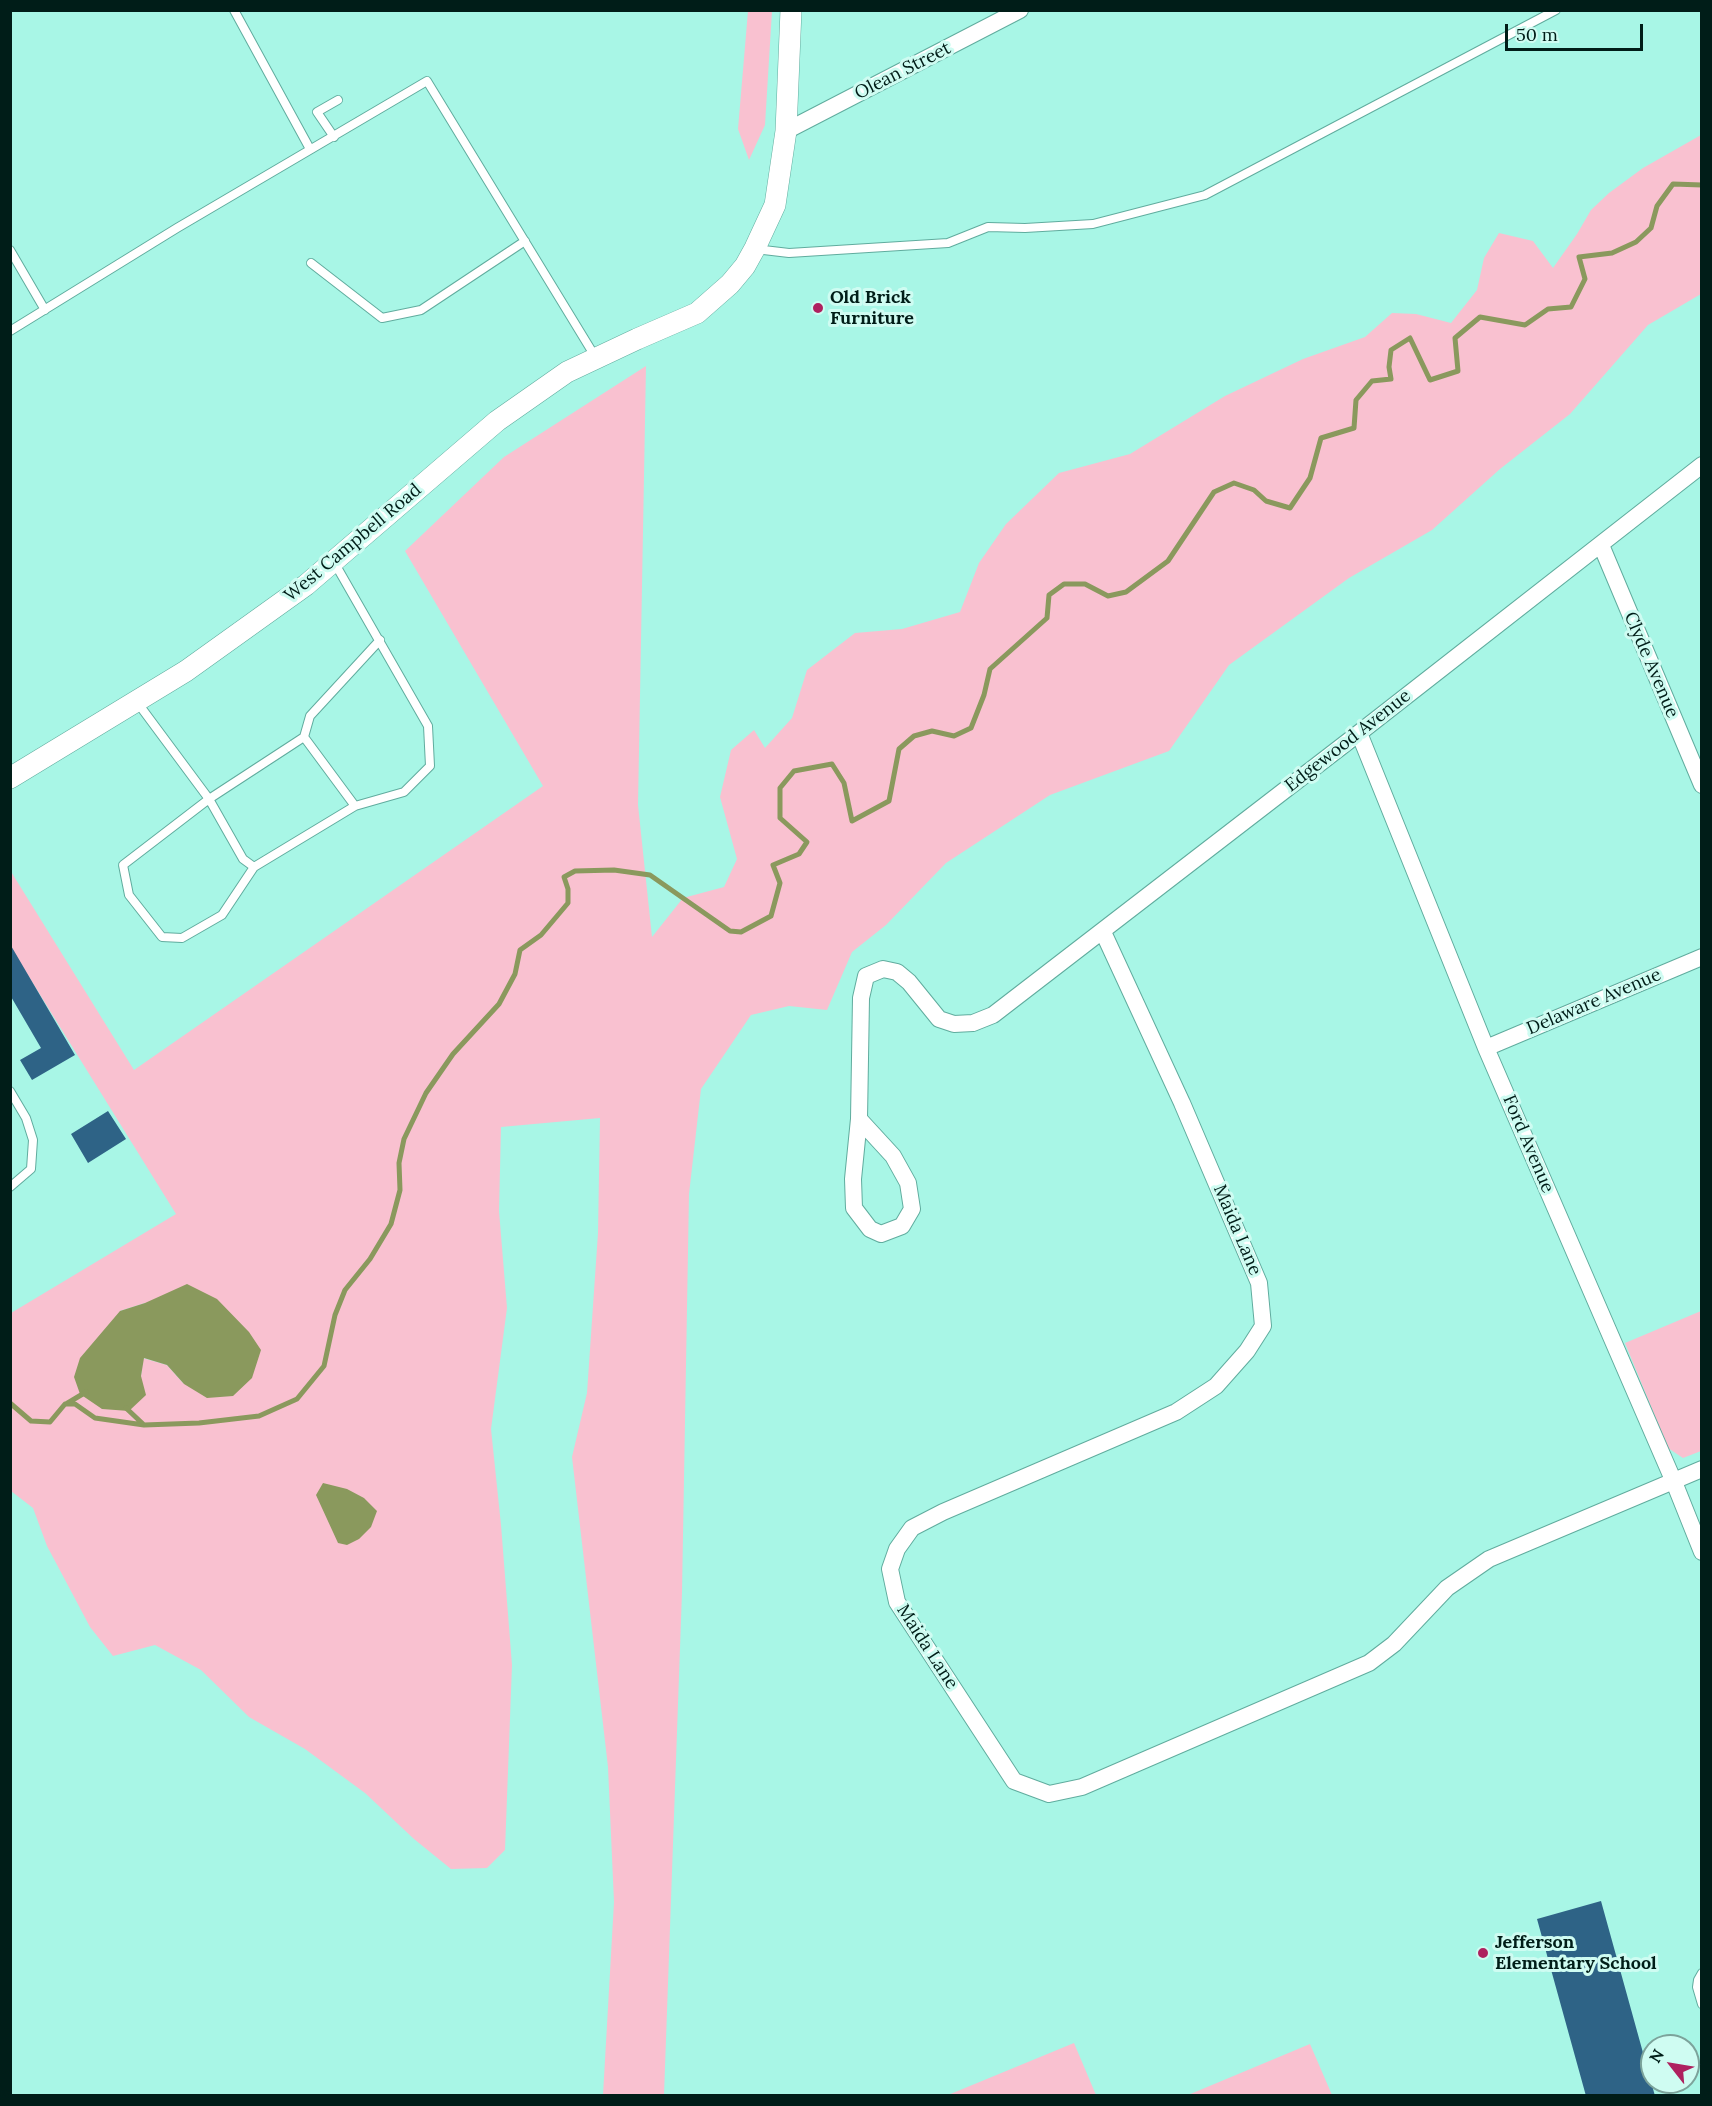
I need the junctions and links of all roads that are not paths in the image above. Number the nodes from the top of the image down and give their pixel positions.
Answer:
1 (234, 10) edge
2 (791, 10) edge
3 (1020, 10) edge
4 (1556, 10) edge
5 (338, 100) dead end
6 (786, 131) junction
7 (334, 137) junction
8 (310, 149) junction
9 (525, 242) junction
10 (755, 249) junction
11 (10, 250) edge
12 (311, 263) dead end
13 (45, 310) junction
14 (10, 332) edge
15 (596, 358) junction
16 (1701, 465) edge
17 (1601, 545) junction
18 (333, 561) junction
19 (380, 640) junction
20 (137, 701) junction
21 (1359, 733) junction
22 (304, 737) junction
23 (10, 778) edge
24 (1701, 785) edge
25 (209, 799) junction
26 (355, 806) junction
27 (254, 867) junction
28 (1103, 932) junction
29 (1701, 957) edge
30 (1486, 1048) junction
31 (10, 1091) edge
32 (859, 1119) junction
33 (10, 1187) edge
34 (1701, 1469) edge
35 (1674, 1482) junction
36 (1701, 1552) edge
37 (1701, 1972) edge
38 (1701, 2004) edge

1 - 8 lane
2 - 6 street, West Campbell Road
3 - 6 street, Olean Street
4 - 10 lane
5 - 7 lane
6 - 10 street, West Campbell Road
7 - 8 lane
7 - 9 lane
8 - 13 lane
9 - 12 lane
9 - 15 lane
10 - 15 street, West Campbell Road
11 - 13 lane
13 - 14 lane
15 - 18 street, West Campbell Road
16 - 17 street, Edgewood Avenue
17 - 21 street, Edgewood Avenue
17 - 24 street, Clyde Avenue
18 - 19 lane
18 - 20 street, West Campbell Road
19 - 22 lane
19 - 26 lane
20 - 23 street, West Campbell Road
20 - 25 lane
21 - 28 street, Edgewood Avenue
21 - 30 street, Ford Avenue
22 - 25 lane
22 - 26 lane
25 - 27 lane
25 - 27 lane
26 - 27 lane
28 - 32 street, Edgewood Avenue
28 - 35 street, Maida Lane
29 - 30 street, Delaware Avenue
30 - 35 street, Ford Avenue
31 - 33 lane
32 - 32 street
34 - 35 street, Maida Lane
35 - 36 street, Ford Avenue
37 - 38 lane

